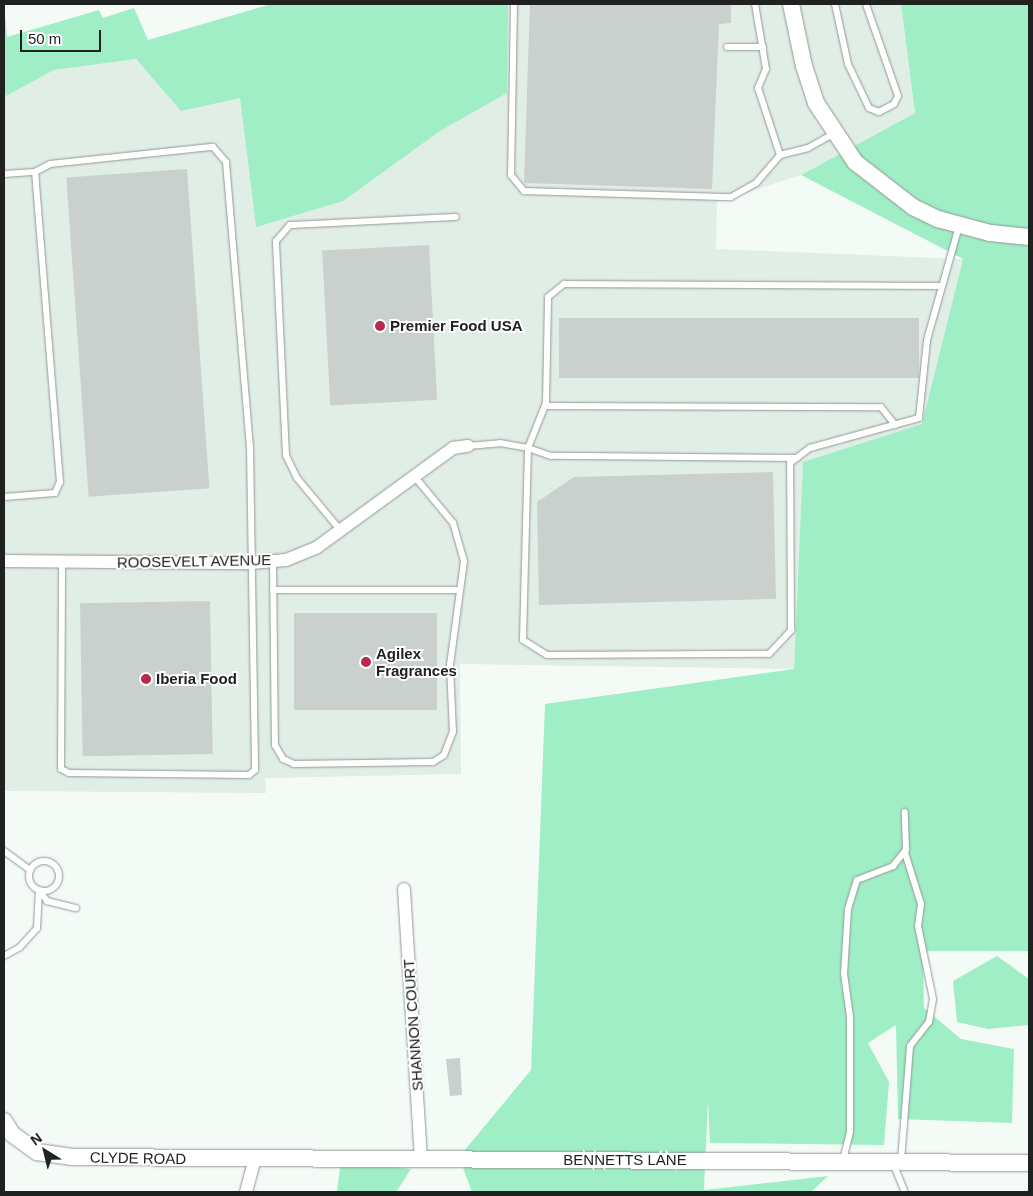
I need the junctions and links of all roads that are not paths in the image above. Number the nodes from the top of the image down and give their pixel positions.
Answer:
1 (514, 4) edge
2 (755, 4) edge
3 (791, 4) edge
4 (834, 4) edge
5 (866, 4) edge
6 (726, 47) dead end
7 (763, 47) junction
8 (833, 134) junction
9 (780, 155) junction
10 (35, 172) junction
11 (4, 174) edge
12 (456, 217) dead end
13 (959, 226) junction
14 (1029, 237) edge
15 (941, 286) junction
16 (545, 406) junction
17 (896, 425) junction
18 (468, 446) joint
19 (528, 448) junction
20 (797, 458) junction
21 (415, 477) junction
22 (4, 497) edge
23 (341, 531) junction
24 (4, 561) edge
25 (62, 561) junction
26 (273, 561) junction
27 (254, 563) junction
28 (273, 590) junction
29 (460, 590) junction
30 (905, 812) dead end
31 (4, 851) edge
32 (904, 853) junction
33 (30, 870) junction
34 (404, 889) dead end
35 (39, 890) junction
36 (76, 908) dead end
37 (4, 956) edge
38 (4, 1121) edge
39 (255, 1159) junction
40 (421, 1160) junction
41 (843, 1162) junction
42 (897, 1162) junction
43 (1029, 1163) edge
44 (246, 1192) edge
45 (905, 1192) edge

1 - 9 lane
2 - 7 lane
3 - 8 street
4 - 5 lane
6 - 7 lane
7 - 9 lane
8 - 9 lane
8 - 13 street
10 - 11 lane
10 - 22 lane
10 - 27 lane
12 - 23 lane
13 - 14 street
13 - 15 lane
15 - 16 lane
15 - 17 lane
16 - 17 lane
16 - 19 lane
17 - 20 lane
18 - 19 lane
18 - 21 street, ROOSEVELT AVENUE
19 - 20 lane
19 - 20 lane
21 - 23 street, ROOSEVELT AVENUE
21 - 29 lane
23 - 26 street, ROOSEVELT AVENUE
24 - 25 street, ROOSEVELT AVENUE
25 - 27 street, ROOSEVELT AVENUE
25 - 27 lane
26 - 27 street, ROOSEVELT AVENUE
26 - 28 lane
28 - 29 lane
28 - 29 lane
30 - 32 lane
31 - 33 lane
32 - 41 lane
32 - 42 lane
33 - 35 lane
33 - 35 lane
34 - 40 street, SHANNON COURT
35 - 36 lane
35 - 37 lane
38 - 39 street, CLYDE ROAD
39 - 40 street, BENNETTS LANE
39 - 44 street
40 - 41 street, BENNETTS LANE
41 - 42 street, BENNETTS LANE
42 - 43 street, BENNETTS LANE
42 - 45 lane

